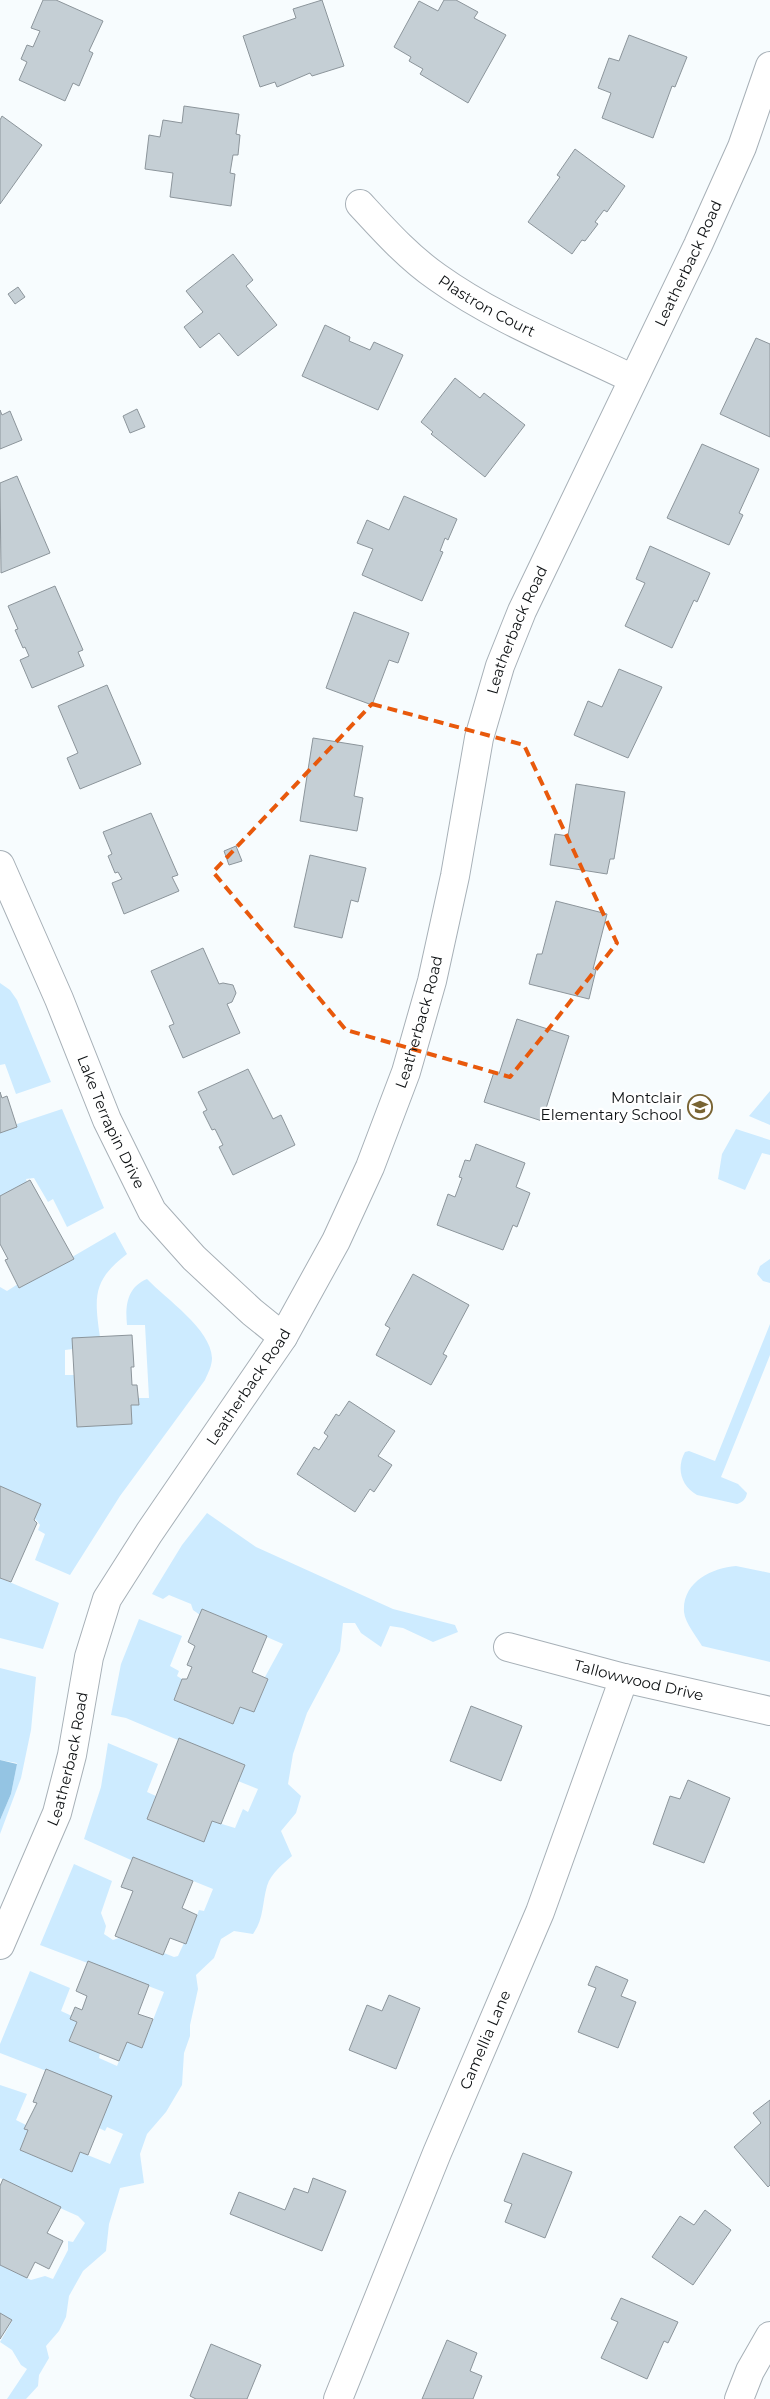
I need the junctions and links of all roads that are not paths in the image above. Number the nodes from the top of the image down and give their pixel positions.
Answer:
1 (770, 66) edge
2 (360, 204) dead end
3 (633, 379) junction
4 (0, 865) edge
5 (10, 916) edge
6 (284, 1337) junction
7 (508, 1647) dead end
8 (624, 1678) junction
9 (770, 1711) edge
10 (0, 1945) edge
11 (770, 2336) edge
12 (338, 2399) edge
13 (739, 2399) edge

1 - 3 street, Leatherback Road
2 - 3 street, Plastron Court
3 - 6 street, Leatherback Road
4 - 5 street, Lake Terrapin Drive
5 - 6 street, Lake Terrapin Drive
6 - 10 street, Leatherback Road
7 - 8 street, Tallowwood Drive
8 - 9 street, Tallowwood Drive
8 - 12 street, Camellia Lane
11 - 13 street

